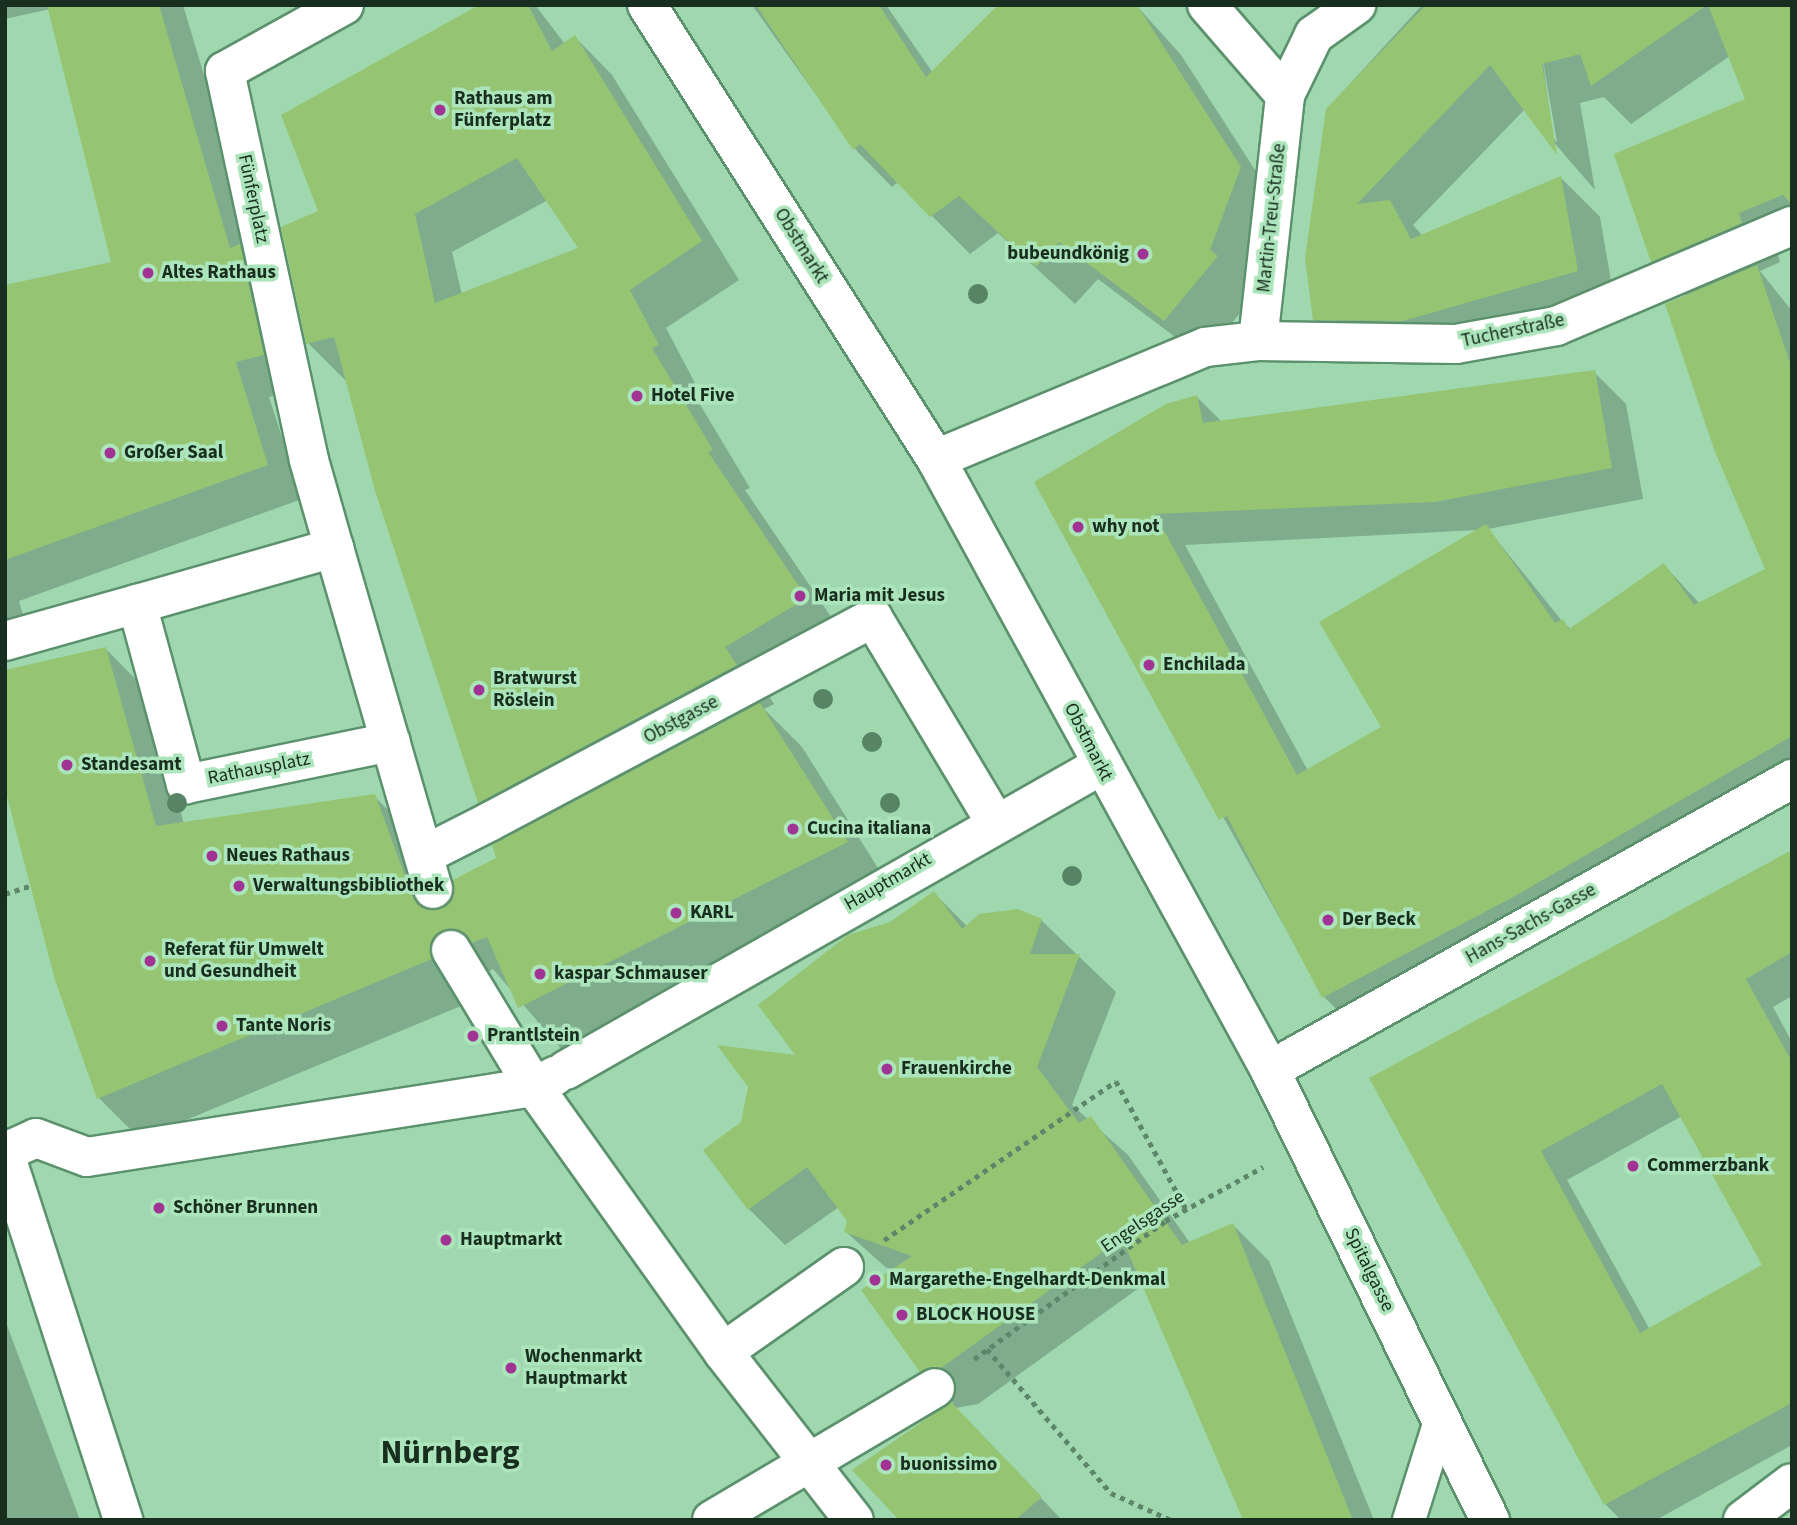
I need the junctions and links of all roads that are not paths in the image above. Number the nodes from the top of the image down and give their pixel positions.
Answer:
1 (344, 5) edge
2 (1207, 5) edge
3 (1356, 5) edge
4 (656, 19) edge
5 (1285, 95) junction
6 (1790, 233) edge
7 (1258, 341) junction
8 (936, 460) junction
9 (334, 548) junction
10 (137, 604) junction
11 (5, 641) edge
12 (391, 742) junction
13 (1100, 766) junction
14 (1792, 779) edge
15 (994, 820) junction
16 (451, 950) dead end
17 (1243, 1022) joint
18 (1270, 1070) junction
19 (550, 1078) junction
20 (5, 1153) edge
21 (844, 1267) road end
22 (723, 1352) junction
23 (935, 1388) road end
24 (1441, 1418) junction
25 (816, 1476) junction
26 (1792, 1483) edge
27 (123, 1520) edge
28 (712, 1520) edge
29 (854, 1520) edge
30 (1409, 1520) edge
31 (1490, 1520) edge
32 (1743, 1520) edge

1 - 9 street, Fünferplatz
2 - 5 street
3 - 5 street, Martin-Treu-Straße
4 - 8 street, Obstmarkt
5 - 7 street, Martin-Treu-Straße
6 - 7 street, Tucherstraße
7 - 8 street
8 - 13 street, Obstmarkt
9 - 10 street
9 - 12 street
10 - 11 street
10 - 12 street, Rathausplatz
12 - 15 street, Obstgasse
13 - 15 street, Hauptmarkt
13 - 17 street, Obstmarkt
14 - 18 street, Hans-Sachs-Gasse
15 - 19 street, Hauptmarkt
16 - 19 street
17 - 18 street, Spitalgasse
18 - 24 street, Spitalgasse
19 - 20 street, Hauptmarkt
19 - 22 street
20 - 27 street, Hauptmarkt
21 - 22 street
22 - 25 street
23 - 25 street
24 - 30 lane
24 - 31 street, Spitalgasse
25 - 28 street
25 - 29 street
26 - 32 street

